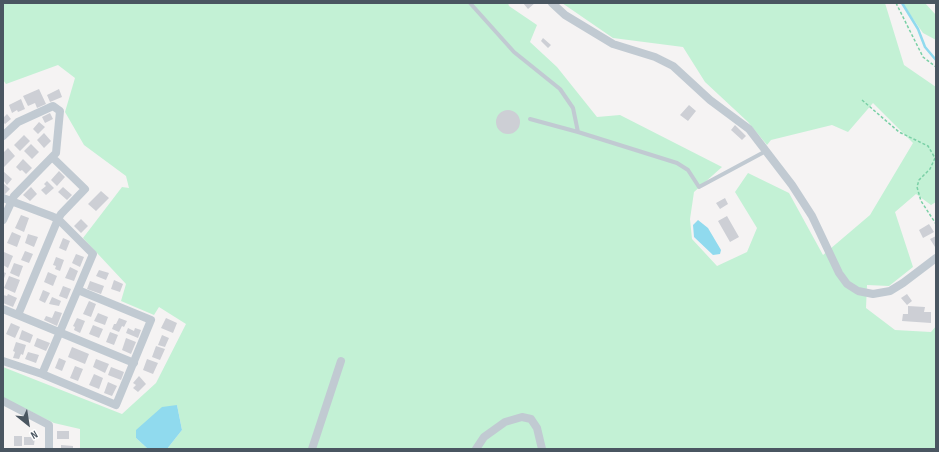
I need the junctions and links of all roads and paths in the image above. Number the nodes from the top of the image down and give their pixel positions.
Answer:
1 (470, 3) edge
2 (552, 3) edge
3 (896, 3) edge
4 (936, 67) edge
5 (862, 100) dead end
6 (530, 119) dead end
7 (578, 132) junction
8 (3, 136) edge
9 (766, 151) junction
10 (52, 156) junction
11 (7, 200) edge
12 (58, 219) junction
13 (3, 220) edge
14 (936, 224) edge
15 (936, 258) edge
16 (78, 290) junction
17 (3, 309) edge
18 (18, 315) junction
19 (60, 332) junction
20 (3, 361) edge
21 (341, 361) dead end
22 (134, 363) junction
23 (42, 374) junction
24 (3, 401) edge
25 (49, 449) edge
26 (312, 449) edge
27 (476, 449) edge
28 (542, 449) edge

1 - 7 lane
2 - 9 street
3 - 4 path
5 - 14 path
6 - 7 lane
7 - 9 lane
8 - 10 street
9 - 15 street
10 - 11 street
10 - 12 street
11 - 12 street
11 - 13 street
12 - 16 street
12 - 18 street
16 - 19 street
16 - 22 street
17 - 18 street
18 - 19 street
19 - 22 street
19 - 23 street
20 - 23 street
21 - 26 street
22 - 23 street
24 - 25 street
27 - 28 street

